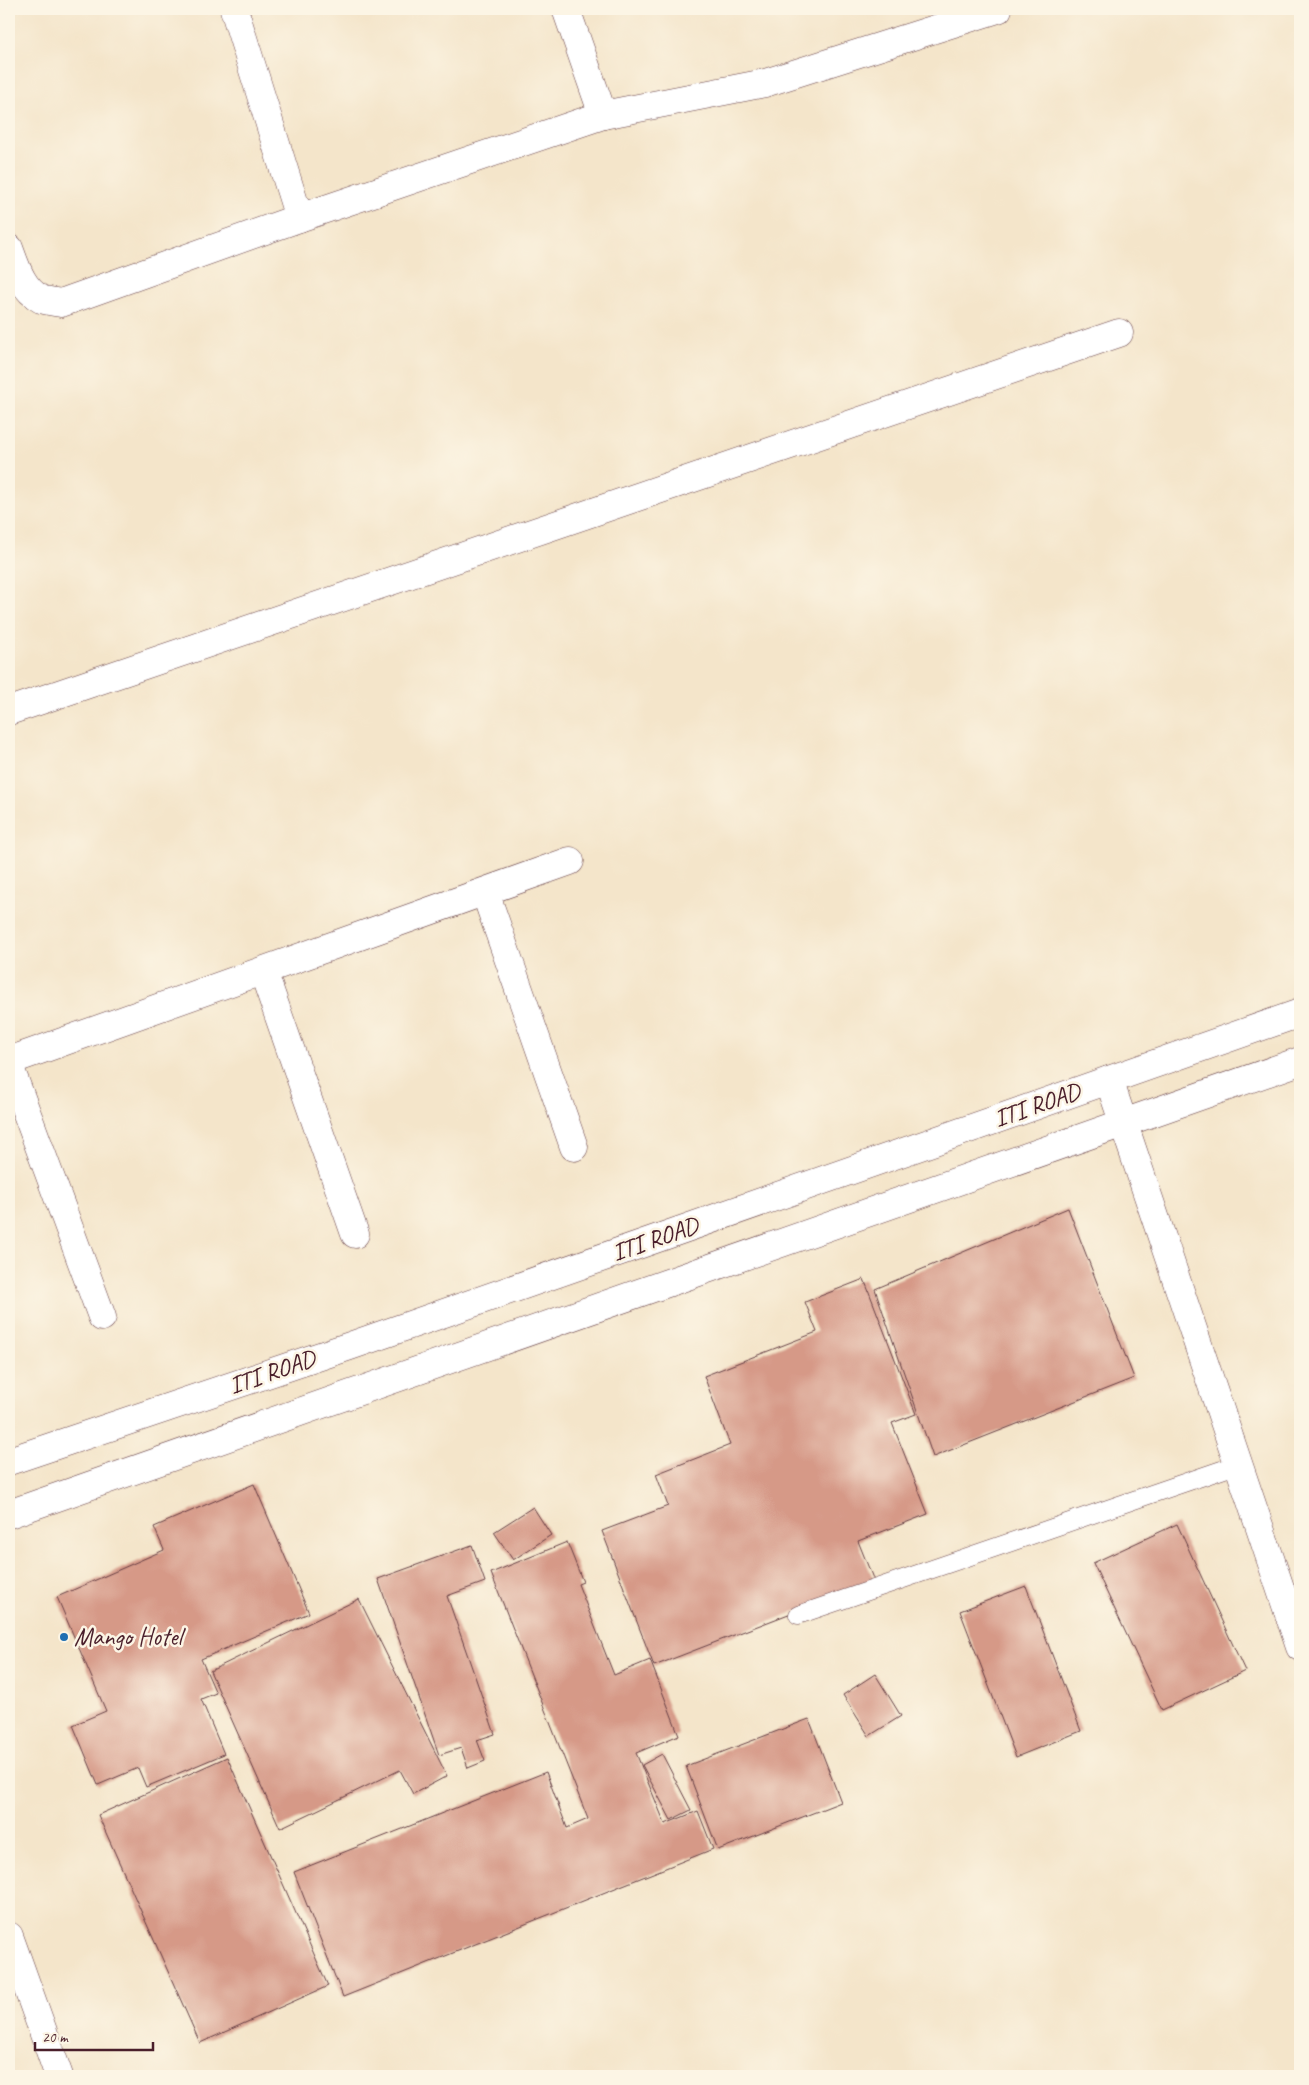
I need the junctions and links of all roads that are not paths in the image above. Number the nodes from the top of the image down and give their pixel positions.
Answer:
1 (234, 9) edge
2 (566, 9) edge
3 (998, 9) edge
4 (604, 115) junction
5 (299, 218) junction
6 (9, 248) edge
7 (1119, 333) dead end
8 (9, 711) edge
9 (570, 861) dead end
10 (485, 892) junction
11 (263, 971) junction
12 (1300, 1014) edge
13 (9, 1061) edge
14 (1300, 1061) edge
15 (9, 1065) edge
16 (1110, 1080) junction
17 (1124, 1122) junction
18 (574, 1148) dead end
19 (355, 1234) dead end
20 (102, 1317) dead end
21 (9, 1462) edge
22 (1240, 1464) junction
23 (9, 1514) edge
24 (798, 1615) dead end
25 (1300, 1646) edge
26 (9, 1936) edge
27 (59, 2076) edge

1 - 5 street
2 - 4 street
3 - 4 street
4 - 5 street
5 - 6 street
7 - 8 street
9 - 10 street
10 - 11 street
10 - 18 street
11 - 13 street
11 - 19 street
12 - 16 street, ITI ROAD
14 - 17 street
15 - 20 street
16 - 17 street
16 - 21 street, ITI ROAD
17 - 22 street
17 - 23 street
22 - 24 lane
22 - 25 street
26 - 27 street

